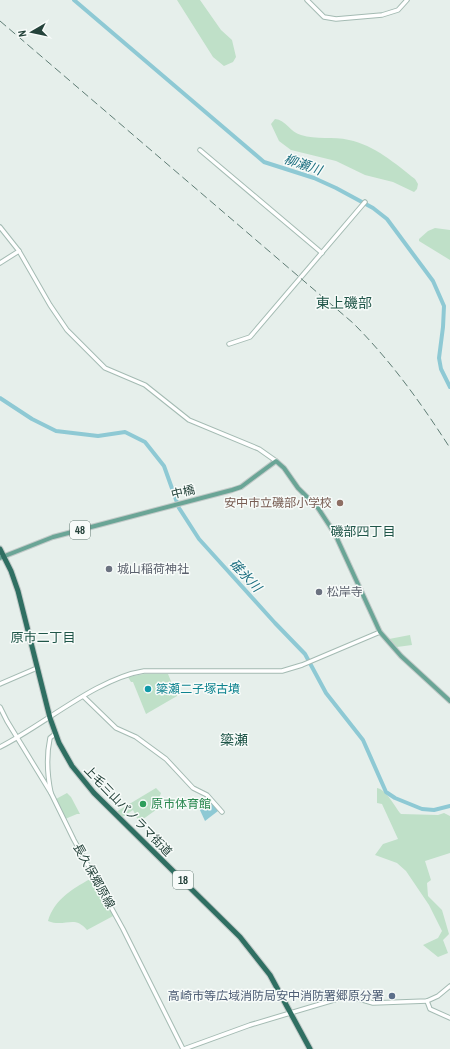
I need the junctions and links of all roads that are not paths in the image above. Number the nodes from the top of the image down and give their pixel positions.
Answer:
1 (307, 0) edge
2 (407, 0) edge
3 (200, 150) dead end
4 (365, 202) dead end
5 (0, 227) edge
6 (19, 251) junction
7 (322, 253) junction
8 (0, 263) edge
9 (229, 344) dead end
10 (276, 461) junction
11 (0, 549) edge
12 (2, 557) edge
13 (380, 632) junction
14 (37, 668) junction
15 (0, 684) edge
16 (84, 697) junction
17 (450, 701) edge
18 (0, 707) edge
19 (50, 718) junction
20 (55, 734) junction
21 (18, 738) junction
22 (0, 747) edge
23 (51, 793) junction
24 (222, 812) dead end
25 (450, 986) edge
26 (427, 1001) junction
27 (291, 1012) junction
28 (450, 1018) edge
29 (184, 1049) edge
30 (310, 1049) edge

1 - 2 street
3 - 7 street
4 - 7 street
5 - 6 street
6 - 8 street
6 - 10 street
7 - 9 street
10 - 12 main road, 中橋 / 48
10 - 13 main road
11 - 12 highway, 上毛三山パノラマ街道 / 18
12 - 14 highway, 上毛三山パノラマ街道 / 18
13 - 16 street
13 - 17 main road
14 - 15 street
14 - 19 highway, 上毛三山パノラマ街道 / 18
16 - 19 street
16 - 24 street
18 - 21 street, 長久保郷原線
19 - 20 highway, 上毛三山パノラマ街道 / 18
19 - 21 street
20 - 23 street
20 - 27 highway, 上毛三山パノラマ街道 / 18
21 - 22 street
21 - 23 street, 長久保郷原線
23 - 29 street, 長久保郷原線
25 - 26 street
26 - 27 street
26 - 28 street
27 - 29 street
27 - 30 highway, 上毛三山パノラマ街道 / 18

